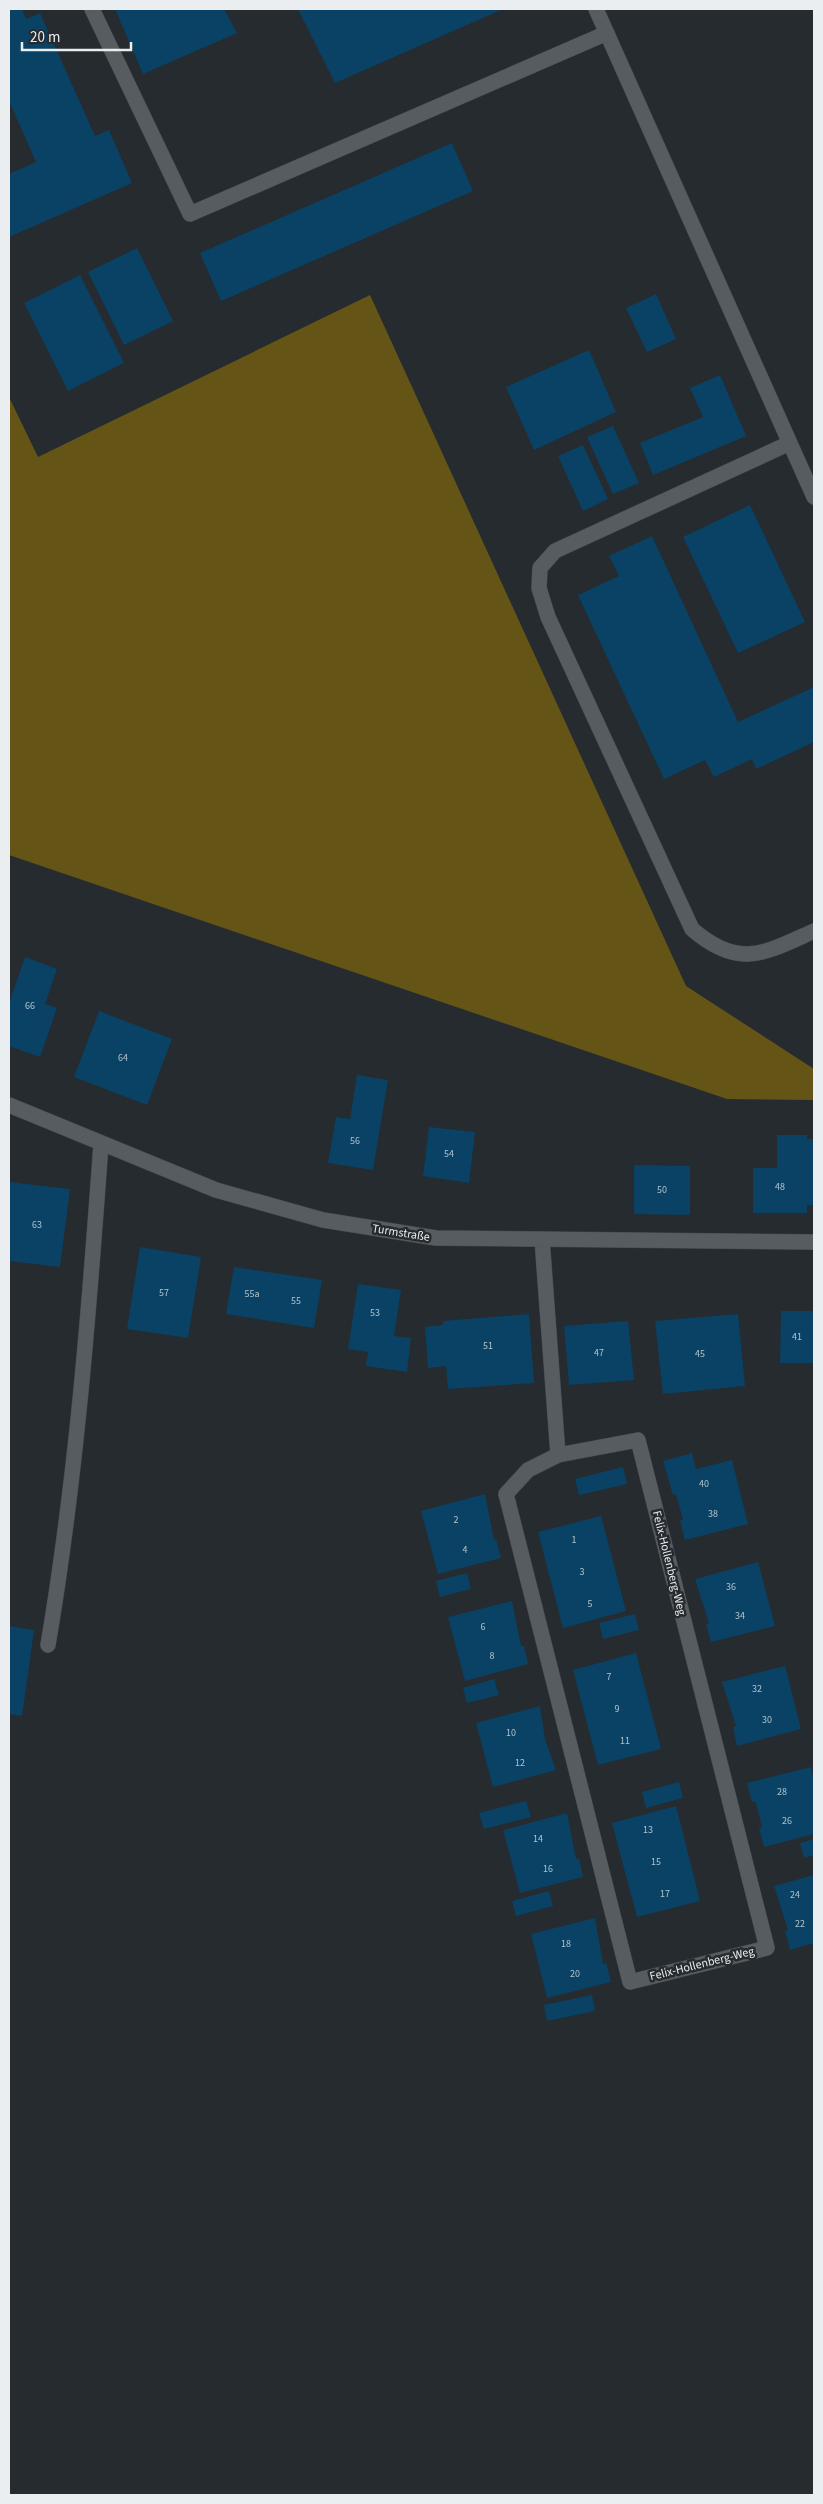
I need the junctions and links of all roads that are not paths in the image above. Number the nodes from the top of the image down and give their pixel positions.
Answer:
1 (92, 9) edge
2 (596, 9) edge
3 (607, 33) junction
4 (790, 443) junction
5 (814, 497) edge
6 (814, 931) edge
7 (9, 1105) edge
8 (101, 1144) junction
9 (542, 1239) junction
10 (814, 1242) edge
11 (558, 1455) junction
12 (48, 1645) dead end

1 - 3 street
2 - 3 street
3 - 4 street
4 - 5 street
4 - 6 street
7 - 8 street, Turmstraße
8 - 9 street, Turmstraße
8 - 12 street
9 - 10 street, Turmstraße
9 - 11 street
11 - 11 street, Felix-Hollenberg-Weg

